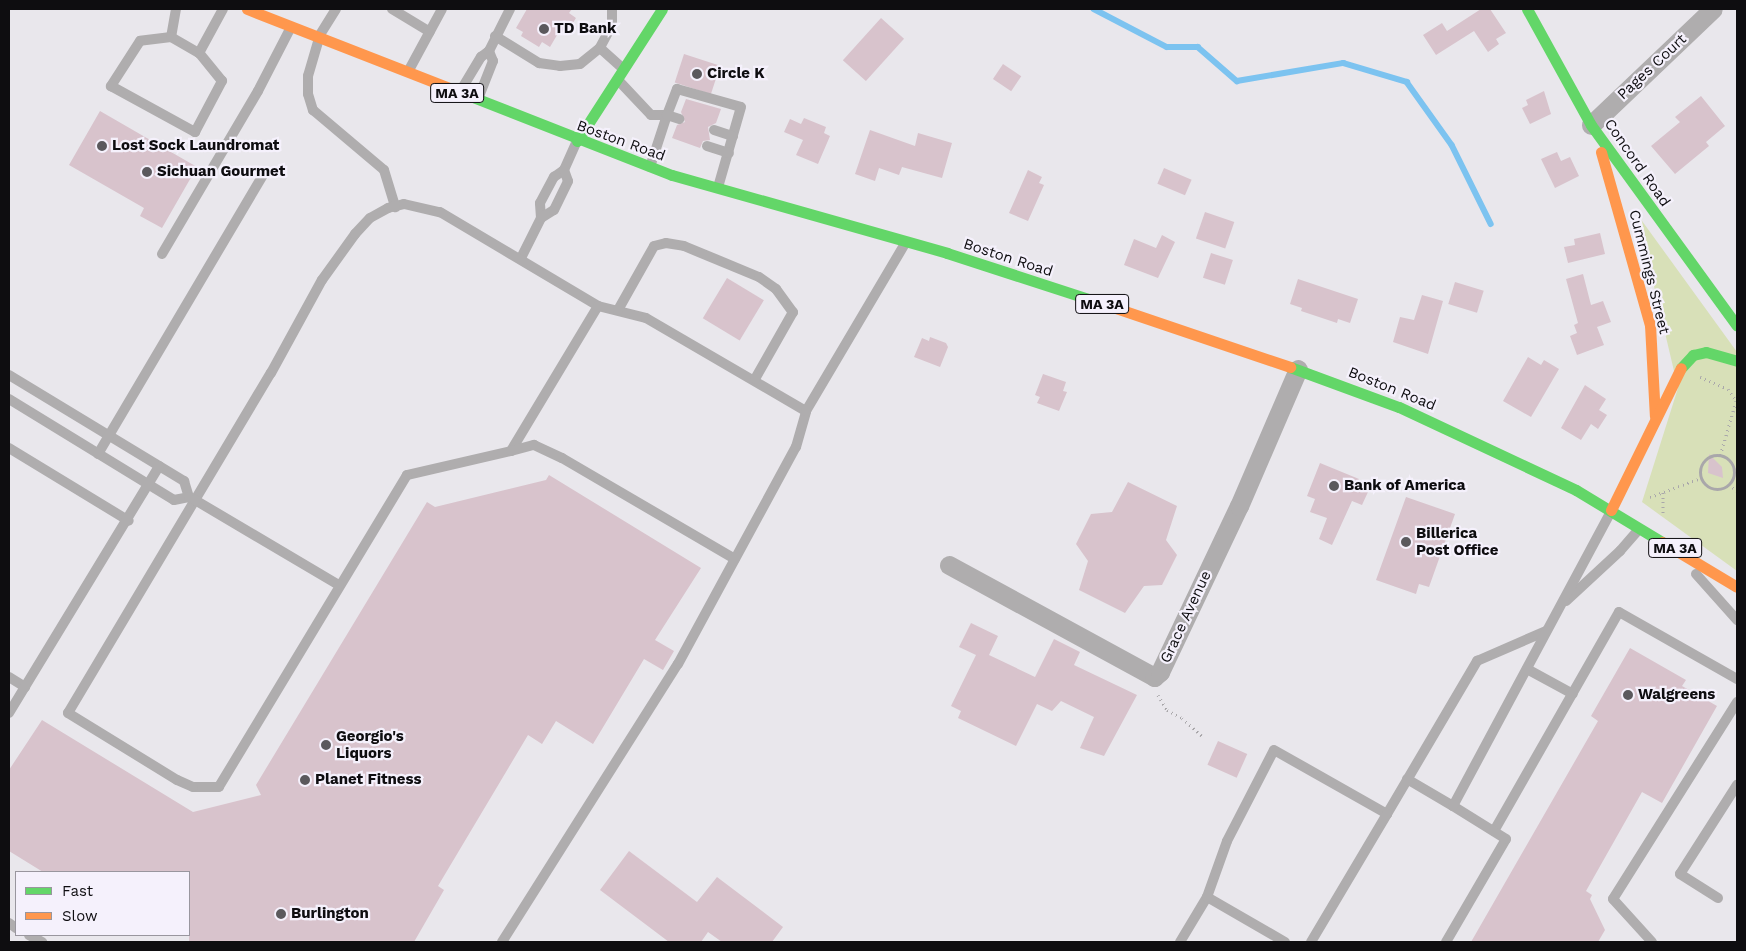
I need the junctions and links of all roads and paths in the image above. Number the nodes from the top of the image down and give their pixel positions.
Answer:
1 (176, 9) edge
2 (223, 9) edge
3 (247, 9) edge
4 (336, 9) edge
5 (392, 9) edge
6 (442, 9) edge
7 (510, 9) edge
8 (612, 9) edge
9 (662, 9) edge
10 (1527, 9) edge
11 (1713, 9) edge
12 (265, 12) edge
13 (291, 26) junction
14 (430, 32) junction
15 (320, 35) junction
16 (495, 36) junction
17 (171, 37) junction
18 (600, 48) junction
19 (489, 51) junction
20 (199, 53) junction
21 (408, 73) junction
22 (619, 73) junction
23 (459, 93) junction
24 (478, 101) junction
25 (667, 115) junction
26 (679, 119) dead end
27 (1591, 125) junction
28 (714, 130) dead end
29 (662, 131) junction
30 (674, 134) dead end
31 (733, 136) junction
32 (577, 141) junction
33 (708, 146) dead end
34 (729, 153) junction
35 (650, 168) junction
36 (564, 170) junction
37 (264, 172) dead end
38 (718, 188) junction
39 (395, 207) junction
40 (542, 218) junction
41 (906, 241) junction
42 (162, 254) dead end
43 (521, 258) junction
44 (598, 306) junction
45 (618, 310) junction
46 (1737, 326) edge
47 (1737, 361) edge
48 (1298, 369) junction
49 (9, 375) edge
50 (1700, 376) dead end
51 (755, 379) junction
52 (9, 399) edge
53 (806, 411) junction
54 (1655, 416) junction
55 (108, 435) junction
56 (9, 448) edge
57 (511, 451) junction
58 (98, 454) junction
59 (1720, 456) junction
60 (159, 466) junction
61 (1701, 478) junction
62 (149, 484) junction
63 (1729, 484) junction
64 (1737, 491) edge
65 (1663, 492) junction
66 (1650, 497) dead end
67 (192, 499) junction
68 (1611, 510) junction
69 (1663, 513) dead end
70 (128, 521) junction
71 (1640, 527) junction
72 (1673, 546) junction
73 (735, 559) junction
74 (950, 565) dead end
75 (339, 585) junction
76 (1737, 588) edge
77 (1560, 606) junction
78 (1737, 620) edge
79 (1546, 631) junction
80 (1527, 669) junction
81 (9, 677) edge
82 (1154, 677) junction
83 (1737, 679) edge
84 (25, 687) junction
85 (1573, 694) junction
86 (1737, 702) edge
87 (9, 713) edge
88 (1203, 738) dead end
89 (1407, 779) junction
90 (1737, 785) edge
91 (1453, 806) junction
92 (1387, 814) junction
93 (1494, 832) junction
94 (1207, 897) junction
95 (1718, 898) dead end
96 (31, 936) edge
97 (42, 942) edge
98 (502, 942) edge
99 (1180, 942) edge
100 (1284, 942) edge
101 (1311, 942) edge
102 (1446, 942) edge
103 (1652, 942) edge

1 - 17 lane
2 - 20 lane
3 - 12 main road, Boston Road / MA 3A
4 - 15 lane
5 - 14 lane
6 - 14 lane
7 - 16 lane
8 - 18 lane
9 - 22 main road
10 - 27 main road, Concord Road
11 - 27 street, Pages Court
12 - 13 main road, Boston Road / MA 3A
13 - 15 main road, Boston Road / MA 3A
13 - 42 lane
14 - 21 lane
15 - 21 main road, Boston Road / MA 3A
15 - 39 lane
16 - 18 lane
16 - 19 lane
17 - 20 lane
17 - 20 lane
18 - 22 lane
19 - 23 lane
19 - 24 lane
21 - 23 main road, Boston Road / MA 3A
22 - 25 lane
22 - 32 main road
23 - 24 main road, Boston Road / MA 3A
24 - 32 main road, Boston Road / MA 3A
25 - 26 lane
25 - 29 lane
25 - 31 lane
27 - 46 main road, Concord Road
27 - 54 main road, Cummings Street
28 - 31 lane
29 - 30 lane
29 - 35 lane
31 - 34 lane
32 - 35 main road, Boston Road / MA 3A
32 - 36 lane
33 - 34 lane
34 - 38 lane
35 - 38 main road, Boston Road / MA 3A
36 - 40 lane
36 - 40 lane
37 - 55 lane
38 - 41 main road, Boston Road / MA 3A
39 - 43 lane
39 - 67 lane
40 - 43 lane
41 - 48 main road, Boston Road / MA 3A
41 - 53 lane
43 - 44 lane
44 - 45 lane
44 - 57 lane
45 - 51 lane
45 - 51 lane
47 - 54 main road
48 - 68 main road, Boston Road / MA 3A
48 - 82 street, Grace Avenue
49 - 55 lane
50 - 59 path
51 - 53 lane
52 - 58 lane
53 - 73 lane
54 - 68 main road, Cummings Street
55 - 58 lane
55 - 60 lane
56 - 70 lane
57 - 73 lane
57 - 75 lane
58 - 62 lane
59 - 61 path
59 - 63 path
60 - 62 lane
60 - 67 lane
61 - 63 path
61 - 65 path
62 - 67 lane
62 - 70 lane
63 - 64 path
65 - 66 path
65 - 69 path
67 - 75 lane
67 - 75 lane
68 - 71 main road, Boston Road / MA 3A
68 - 77 lane
70 - 84 lane
71 - 72 main road, Boston Road / MA 3A
71 - 77 lane
72 - 76 main road, Boston Road / MA 3A
72 - 78 lane
73 - 98 lane
74 - 82 street, Grace Avenue
77 - 79 lane
79 - 80 lane
79 - 89 lane
80 - 85 lane
80 - 91 lane
81 - 84 lane
82 - 88 path
83 - 85 lane
84 - 87 lane
85 - 93 lane
86 - 103 lane
89 - 91 lane
89 - 92 lane
90 - 95 lane
91 - 93 lane
92 - 94 lane
92 - 101 lane
93 - 102 lane
94 - 99 lane
94 - 100 lane
96 - 97 lane

